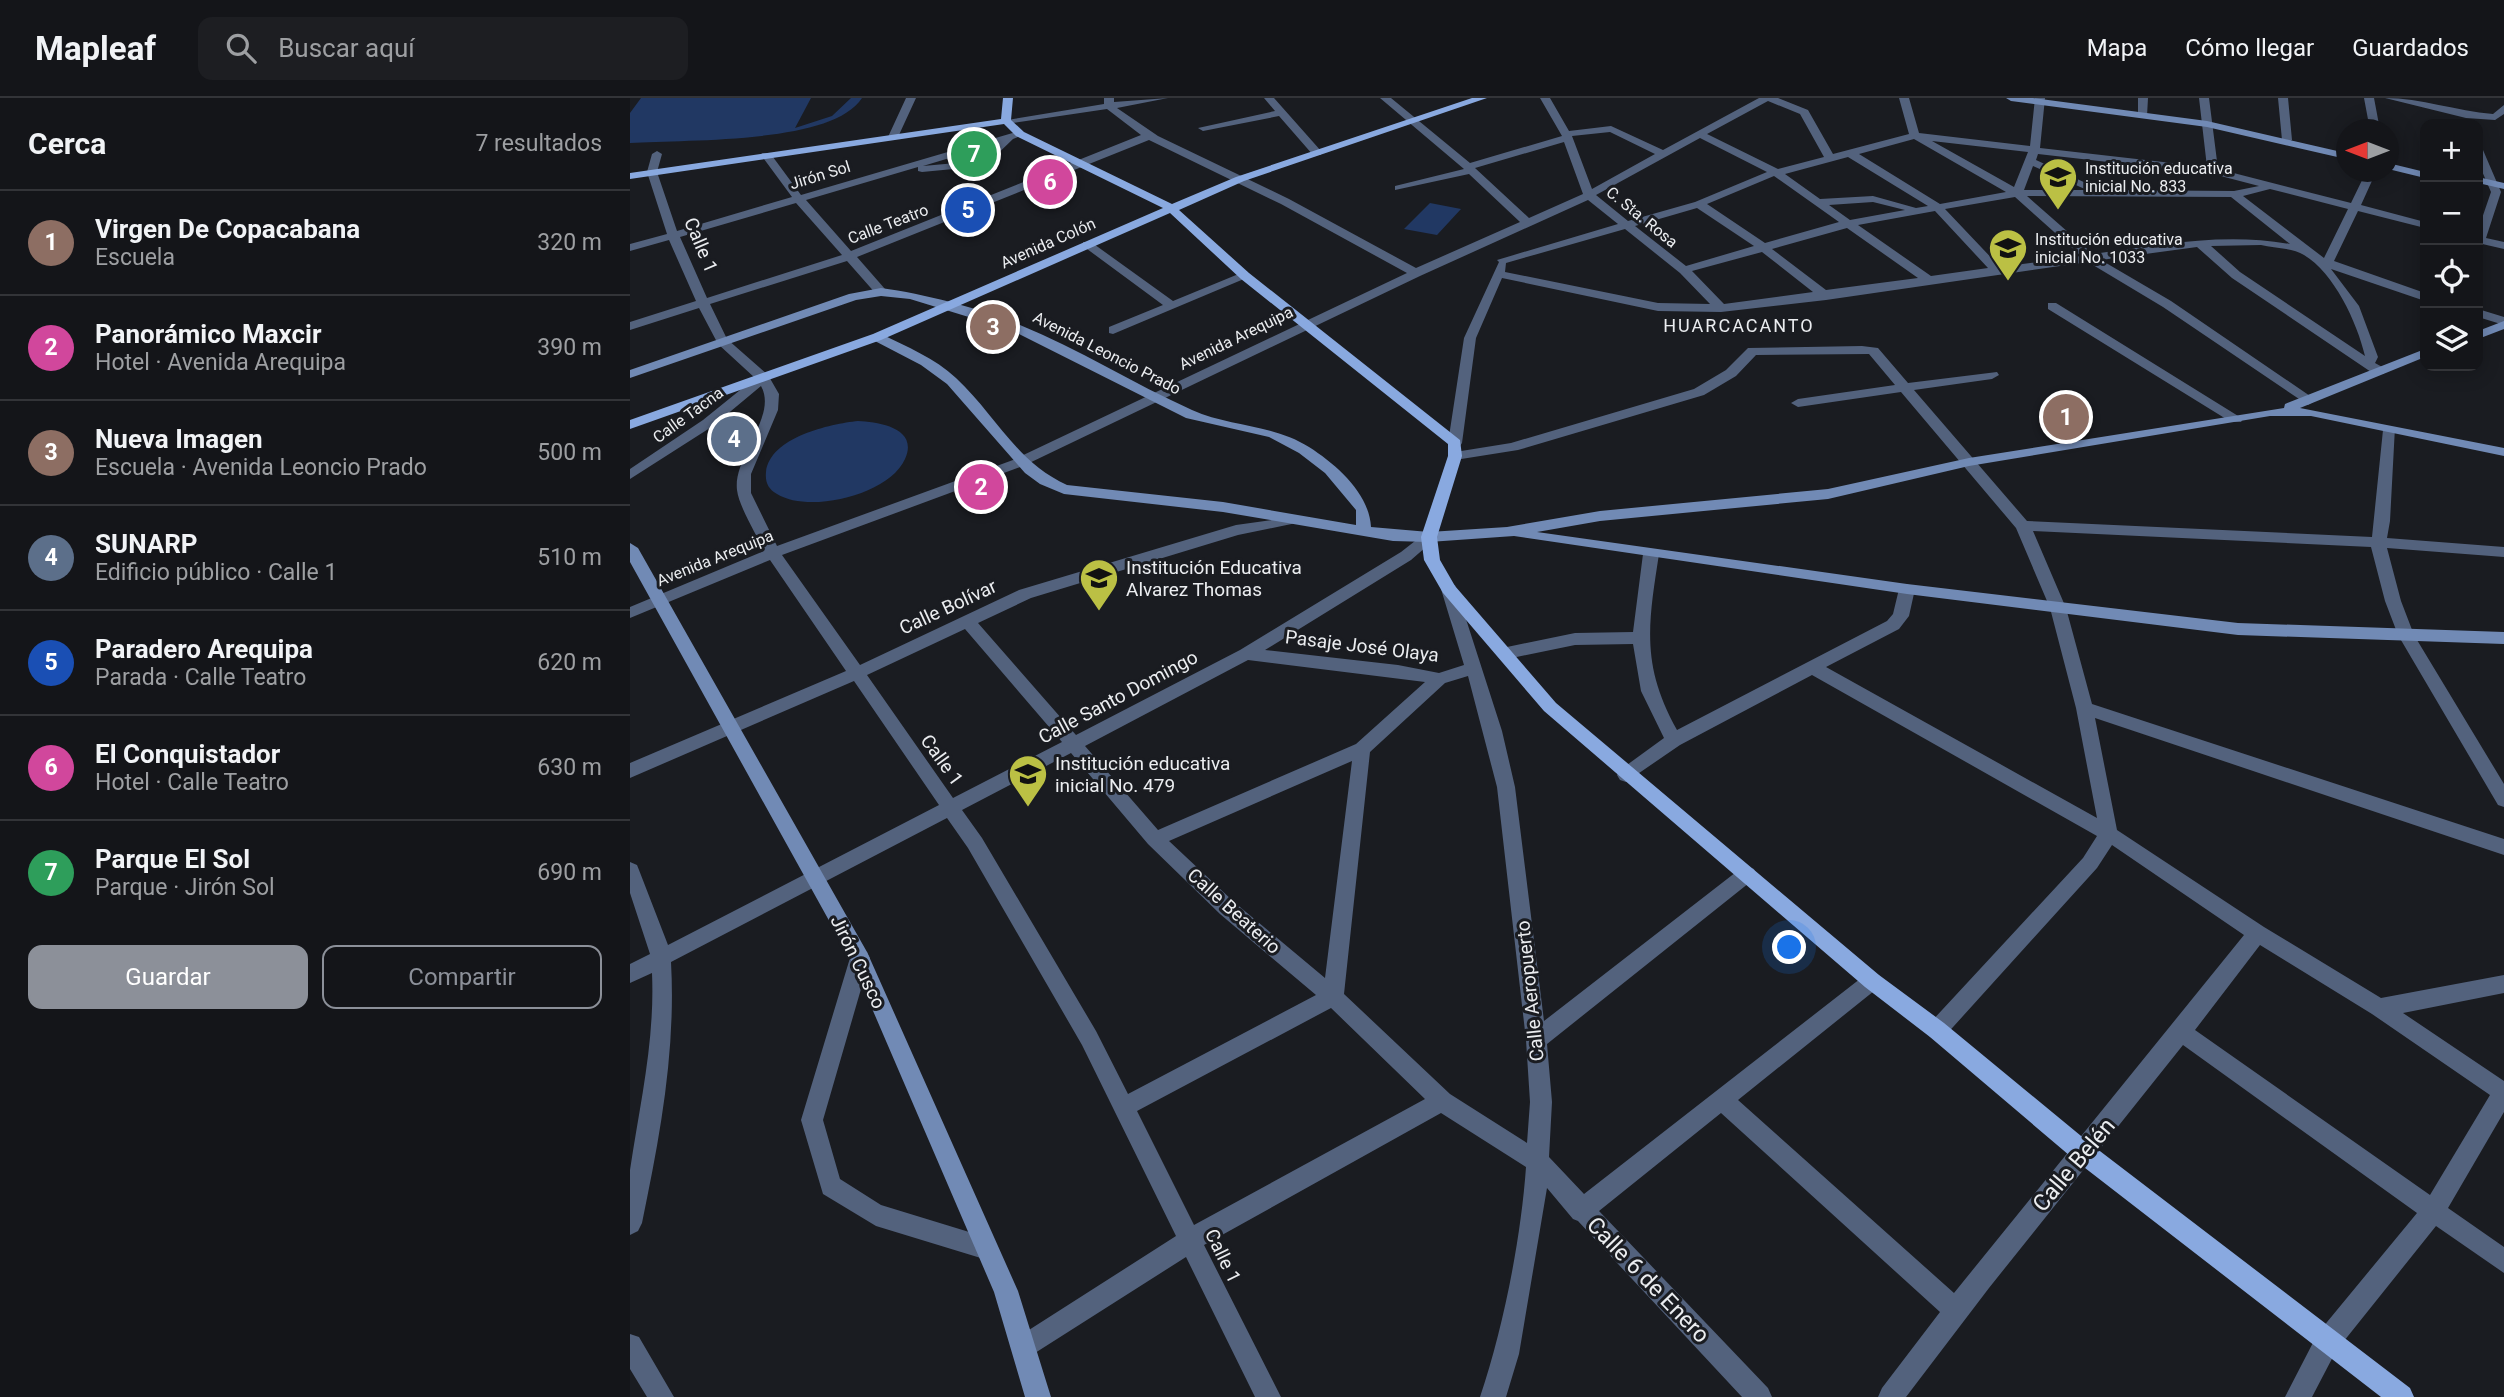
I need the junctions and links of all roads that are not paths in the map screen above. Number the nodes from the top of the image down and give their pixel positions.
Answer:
1 (911, 98) edge
2 (1008, 98) edge
3 (1163, 98) edge
4 (1269, 98) edge
5 (1385, 98) edge
6 (1482, 98) edge
7 (1545, 98) edge
8 (1768, 98) edge
9 (1904, 98) edge
10 (2011, 98) edge
11 (2065, 98) edge
12 (2204, 98) edge
13 (2283, 98) edge
14 (2370, 98) edge
15 (2390, 98) edge
16 (2456, 98) edge
17 (2040, 100) edge
18 (1109, 102) edge
19 (2143, 106) edge
20 (2504, 108) edge
21 (1282, 112) junction
22 (2373, 119) edge
23 (2464, 119) edge
24 (2466, 119) edge
25 (2476, 119) edge
26 (2208, 120) junction
27 (1006, 121) junction
28 (1412, 121) junction
29 (1203, 128) dead end
30 (1151, 135) junction
31 (1701, 135) junction
32 (894, 136) junction
33 (1015, 136) junction
34 (1567, 136) junction
35 (1916, 136) junction
36 (2288, 136) junction
37 (2336, 146) edge
38 (2035, 149) junction
39 (1848, 152) junction
40 (2336, 152) edge
41 (1317, 153) junction
42 (1661, 153) junction
43 (657, 154) dead end
44 (766, 155) junction
45 (1829, 156) junction
46 (2483, 159) edge
47 (2030, 161) junction
48 (2399, 161) edge
49 (1083, 164) junction
50 (2420, 166) edge
51 (2399, 168) edge
52 (894, 169) junction
53 (1469, 169) junction
54 (2213, 171) junction
55 (652, 172) junction
56 (1775, 172) junction
57 (2420, 174) edge
58 (630, 176) edge
59 (2067, 177) junction
60 (1240, 179) junction
61 (2366, 182) edge
62 (2483, 182) edge
63 (2270, 187) junction
64 (1399, 188) dead end
65 (2499, 189) edge
66 (1912, 191) junction
67 (2017, 192) junction
68 (2066, 193) junction
69 (2106, 194) junction
70 (2234, 194) junction
71 (1589, 195) junction
72 (798, 198) junction
73 (1818, 202) junction
74 (1699, 204) junction
75 (1900, 205) junction
76 (2354, 205) junction
77 (1936, 206) junction
78 (1171, 208) junction
79 (1919, 209) junction
80 (1526, 222) junction
81 (1850, 223) junction
82 (2420, 224) edge
83 (1629, 225) junction
84 (2483, 230) edge
85 (673, 234) junction
86 (1501, 236) junction
87 (2483, 241) edge
88 (2200, 243) junction
89 (1087, 244) junction
90 (2504, 246) edge
91 (1763, 247) junction
92 (630, 248) edge
93 (2305, 250) junction
94 (849, 256) junction
95 (1503, 260) junction
96 (2094, 260) junction
97 (2322, 262) junction
98 (1684, 270) junction
99 (1998, 271) junction
100 (1416, 273) junction
101 (1499, 274) junction
102 (1245, 276) junction
103 (1930, 281) junction
104 (881, 292) junction
105 (2420, 295) edge
106 (1826, 296) junction
107 (703, 303) junction
108 (1171, 306) junction
109 (2052, 306) dead end
110 (946, 307) junction
111 (1721, 308) junction
112 (2483, 315) edge
113 (1308, 323) junction
114 (2504, 323) edge
115 (630, 326) edge
116 (1113, 331) dead end
117 (2483, 333) edge
118 (877, 337) junction
119 (722, 341) junction
120 (2420, 354) edge
121 (2373, 368) junction
122 (630, 374) edge
123 (1992, 375) dead end
124 (763, 378) junction
125 (1906, 389) junction
126 (1153, 397) junction
127 (2308, 401) junction
128 (1798, 403) dead end
129 (2270, 412) junction
130 (2236, 419) junction
131 (630, 425) edge
132 (2390, 430) junction
133 (1455, 449) junction
134 (2504, 452) edge
135 (1969, 462) junction
136 (1018, 463) junction
137 (630, 475) edge
138 (1296, 519) junction
139 (2023, 526) junction
140 (1364, 532) junction
141 (1507, 532) junction
142 (1429, 537) junction
143 (2378, 544) junction
144 (630, 548) edge
145 (2504, 552) edge
146 (773, 553) junction
147 (1651, 554) junction
148 (1449, 589) junction
149 (1907, 589) junction
150 (659, 600) junction
151 (2058, 608) junction
152 (630, 613) edge
153 (967, 620) junction
154 (2406, 635) junction
155 (1639, 638) junction
156 (2504, 638) edge
157 (1507, 653) junction
158 (1245, 654) junction
159 (1814, 668) junction
160 (1472, 669) junction
161 (855, 674) junction
162 (1439, 679) junction
163 (2085, 708) junction
164 (729, 727) junction
165 (1674, 740) junction
166 (1074, 745) junction
167 (1362, 749) junction
168 (630, 771) edge
169 (1626, 775) junction
170 (2504, 800) edge
171 (951, 808) junction
172 (2109, 834) junction
173 (1155, 839) junction
174 (2504, 847) edge
175 (630, 870) edge
176 (1747, 874) junction
177 (815, 879) junction
178 (2257, 933) junction
179 (860, 958) junction
180 (661, 959) junction
181 (630, 974) edge
182 (1872, 981) junction
183 (2504, 984) edge
184 (1333, 997) junction
185 (2379, 1008) junction
186 (1937, 1030) junction
187 (2183, 1033) junction
188 (1536, 1040) junction
189 (2504, 1093) edge
190 (1721, 1099) junction
191 (1442, 1101) junction
192 (1122, 1108) junction
193 (2084, 1153) junction
194 (1538, 1162) junction
195 (1581, 1211) junction
196 (2433, 1212) junction
197 (630, 1223) edge
198 (1192, 1239) junction
199 (984, 1247) junction
200 (2504, 1261) edge
201 (1954, 1310) junction
202 (2327, 1342) junction
203 (630, 1346) edge
204 (1024, 1348) junction
205 (661, 1397) edge
206 (1038, 1397) edge
207 (1268, 1397) edge
208 (1493, 1397) edge
209 (1759, 1397) edge
210 (1891, 1397) edge
211 (2298, 1397) edge
212 (2401, 1397) edge

1 - 32 street
2 - 27 main road
3 - 18 street
4 - 21 street
5 - 28 street
6 - 28 main road, Avenida Colón
7 - 34 street, C. Sta. Rosa
8 - 31 street, Avenida Arequipa
8 - 45 street
9 - 35 street
10 - 17 street
11 - 19 street
12 - 26 street
13 - 36 street
14 - 22 street
15 - 23 street
16 - 24 street
17 - 19 street
17 - 38 street
18 - 27 street
18 - 30 street
19 - 26 street
20 - 25 street
21 - 29 street
21 - 41 street
26 - 36 street
26 - 54 street
27 - 32 main road
27 - 33 main road
28 - 41 main road, Avenida Colón
28 - 53 street
30 - 49 street, Calle Teatro
30 - 60 street
31 - 42 street, Avenida Arequipa
31 - 56 street
32 - 44 main road
33 - 49 main road
33 - 52 street, Jirón Sol
33 - 52 street
34 - 42 street
34 - 53 street
34 - 71 street, C. Sta. Rosa
35 - 38 street
35 - 39 street
35 - 67 street
36 - 37 street
36 - 40 street
38 - 47 street
38 - 54 street
39 - 45 street
39 - 66 street
41 - 60 main road, Avenida Colón
42 - 71 street, Avenida Arequipa
43 - 55 street
44 - 55 main road
44 - 72 street
45 - 56 street
46 - 65 street
47 - 59 street
47 - 67 street
48 - 50 street
49 - 78 main road
49 - 94 street, Calle Teatro
51 - 57 street
52 - 72 street, Jirón Sol
53 - 64 street
53 - 80 street
54 - 63 street
55 - 58 main road
55 - 85 street, Calle 1
56 - 73 street
56 - 74 street
59 - 68 street
59 - 69 street
60 - 78 main road, Avenida Colón
60 - 100 street
61 - 76 street
62 - 65 street
63 - 70 street
63 - 76 street
65 - 84 street
66 - 75 street
66 - 77 street
67 - 68 street
67 - 77 street
67 - 96 street
68 - 69 street
69 - 70 street
70 - 93 street
71 - 80 street, Avenida Arequipa
71 - 83 street, C. Sta. Rosa
72 - 85 street, Jirón Sol
72 - 94 street
73 - 75 street
73 - 81 street
74 - 83 street
74 - 91 street
75 - 79 street
76 - 82 street
76 - 97 street
77 - 79 street
77 - 99 street
78 - 89 main road, Avenida Colón
78 - 102 main road
79 - 81 street
80 - 86 street, Avenida Arequipa
81 - 91 street
81 - 103 street
83 - 95 street
83 - 98 street, C. Sta. Rosa
85 - 92 street, Jirón Sol
85 - 107 street, Calle 1
86 - 95 street
86 - 100 street, Avenida Arequipa
87 - 90 street
88 - 93 street
88 - 96 street
88 - 121 street
89 - 108 street
89 - 110 main road, Avenida Colón
91 - 98 street
91 - 106 street
93 - 97 street
94 - 104 street
94 - 107 street, Calle Teatro
95 - 101 street
96 - 99 street
96 - 127 street
97 - 105 street
97 - 121 street
98 - 111 street, C. Sta. Rosa
99 - 103 street
100 - 113 street, Avenida Arequipa
101 - 111 street
101 - 133 street
102 - 108 street
102 - 113 main road
103 - 106 street
104 - 110 street, Avenida Leoncio Prado
104 - 119 street, Avenida Leoncio Prado
106 - 111 street
107 - 115 street, Calle Teatro
107 - 119 street, Calle 1
108 - 116 street
109 - 130 street
110 - 118 main road, Avenida Colón
110 - 126 street, Avenida Leoncio Prado
112 - 114 street
113 - 126 street, Avenida Arequipa
113 - 133 main road
114 - 117 street
118 - 124 main road, Avenida Colón
118 - 136 street
119 - 122 street, Avenida Leoncio Prado
119 - 124 street, Calle 1
120 - 121 street
121 - 127 street
123 - 125 street
124 - 131 main road, Avenida Colón
124 - 137 street, Calle Tacna
124 - 146 street, Calle 1
125 - 128 street
125 - 133 street
125 - 135 street
126 - 136 street, Avenida Arequipa
126 - 140 street, Avenida Leoncio Prado
127 - 129 street
129 - 130 street
129 - 132 street
130 - 135 street
132 - 134 street
132 - 143 street
133 - 142 main road
135 - 139 street
135 - 141 street
136 - 138 street
136 - 146 street, Avenida Arequipa
138 - 140 street
138 - 153 street, Calle Bolívar
139 - 143 street
139 - 151 street
140 - 142 street
141 - 142 street
141 - 147 street
142 - 148 main road
142 - 158 street, Calle Santo Domingo
143 - 145 street
143 - 154 street
144 - 150 street, Jirón Cusco
146 - 150 street, Avenida Arequipa
146 - 161 street, Calle 1
147 - 149 street
147 - 155 street
148 - 157 main road
148 - 160 street, Calle Aeropuerto
149 - 151 street
149 - 159 street
150 - 152 street, Avenida Arequipa
150 - 164 street, Jirón Cusco
151 - 154 street
151 - 163 street
153 - 161 street, Calle Bolívar
153 - 166 street, Calle Beaterio
154 - 156 street
154 - 170 street
155 - 157 street
155 - 165 street
157 - 169 main road
158 - 162 street, Pasaje José Olaya
158 - 166 street, Calle Santo Domingo
159 - 165 street
159 - 172 street
160 - 162 street, Pasaje José Olaya
160 - 188 street, Calle Aeropuerto
161 - 164 street, Calle Bolívar
161 - 171 street, Calle 1
162 - 167 street
163 - 172 street
163 - 174 street
164 - 168 street, Calle Bolívar
164 - 177 street, Jirón Cusco
165 - 169 street
166 - 171 street, Calle Santo Domingo
166 - 173 street, Calle Beaterio
167 - 173 street
167 - 184 street
169 - 176 main road
171 - 177 street, Calle Santo Domingo
171 - 192 street, Calle 1
172 - 178 street
172 - 186 street
173 - 184 street, Calle Beaterio
175 - 180 street
176 - 182 main road
176 - 188 street
177 - 179 street, Jirón Cusco
177 - 180 street, Calle Santo Domingo
178 - 185 street
178 - 187 street, Calle Belén
179 - 199 street, Jirón Cusco
179 - 199 street
180 - 181 street, Calle Santo Domingo
180 - 197 street
182 - 186 main road
182 - 190 street
183 - 185 street
184 - 191 street, Calle Beaterio
184 - 192 street
185 - 189 street
186 - 193 main road
187 - 193 street, Calle Belén
187 - 196 street
188 - 194 street, Calle Aeropuerto
189 - 196 street
190 - 195 street
190 - 201 street
191 - 194 street, Calle Beaterio
191 - 198 street
192 - 198 street, Calle 1
193 - 201 street, Calle Belén
193 - 202 main road
194 - 195 street, Calle 6 de Enero
194 - 208 street, Calle Aeropuerto
195 - 209 street, Calle 6 de Enero
196 - 200 street
196 - 202 street
198 - 204 street
198 - 207 street, Calle 1
199 - 204 street, Jirón Cusco
201 - 210 street, Calle Belén
202 - 211 street
202 - 212 main road
203 - 205 street
204 - 206 street, Jirón Cusco

